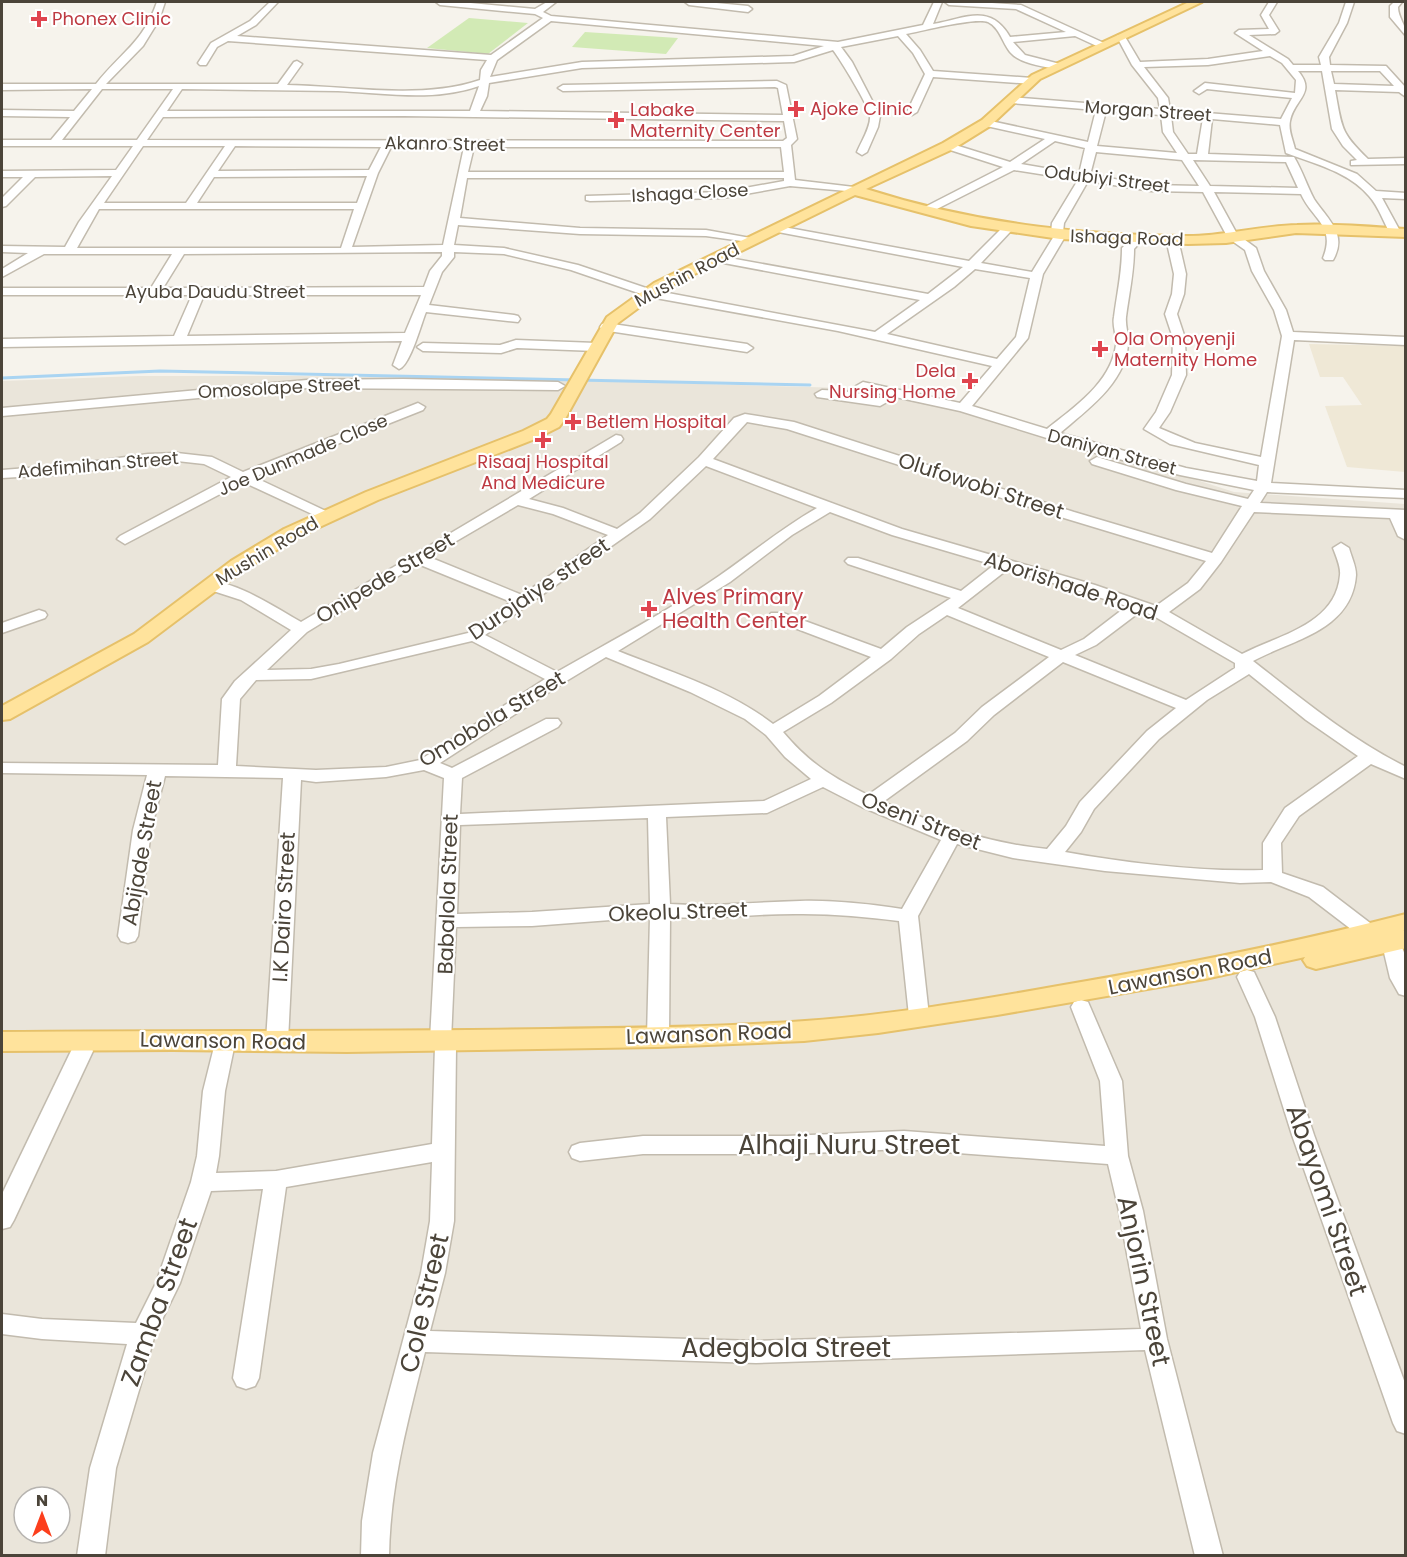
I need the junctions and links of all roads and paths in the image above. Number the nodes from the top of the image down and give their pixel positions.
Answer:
1 (161, 2) edge
2 (270, 2) edge
3 (440, 2) edge
4 (552, 2) edge
5 (688, 2) edge
6 (938, 2) edge
7 (948, 2) edge
8 (1197, 2) edge
9 (1273, 2) edge
10 (1350, 2) edge
11 (1398, 2) edge
12 (752, 5) edge
13 (1393, 10) junction
14 (1406, 11) edge
15 (537, 12) junction
16 (741, 17) dead end
17 (549, 18) junction
18 (735, 26) dead end
19 (927, 27) junction
20 (900, 33) junction
21 (1073, 33) junction
22 (1406, 33) edge
23 (728, 34) junction
24 (1121, 37) junction
25 (226, 38) junction
26 (1009, 40) junction
27 (836, 45) junction
28 (1101, 45) junction
29 (1270, 53) junction
30 (493, 58) junction
31 (203, 63) dead end
32 (297, 64) dead end
33 (1137, 65) junction
34 (1057, 66) junction
35 (1326, 67) junction
36 (1293, 68) junction
37 (563, 69) junction
38 (930, 74) junction
39 (485, 81) junction
40 (1032, 81) junction
41 (2, 87) edge
42 (100, 87) junction
43 (179, 87) junction
44 (281, 87) junction
45 (1330, 87) junction
46 (563, 88) junction
47 (1199, 91) dead end
48 (1403, 91) edge
49 (412, 93) junction
50 (1299, 96) junction
51 (1011, 100) junction
52 (559, 107) junction
53 (1102, 107) junction
54 (912, 112) dead end
55 (1164, 112) junction
56 (2, 113) edge
57 (404, 113) junction
58 (79, 114) junction
59 (161, 114) junction
60 (474, 114) junction
61 (1208, 115) junction
62 (789, 118) junction
63 (1284, 122) junction
64 (986, 123) junction
65 (323, 128) junction
66 (608, 130) junction
67 (1052, 139) junction
68 (2, 143) edge
69 (54, 143) junction
70 (142, 143) junction
71 (232, 143) junction
72 (388, 143) junction
73 (470, 144) junction
74 (786, 144) junction
75 (948, 146) junction
76 (1090, 147) junction
77 (862, 152) dead end
78 (1290, 155) junction
79 (1186, 157) junction
80 (1202, 157) junction
81 (1406, 161) edge
82 (1365, 162) junction
83 (1329, 165) junction
84 (1011, 166) junction
85 (120, 173) junction
86 (373, 173) junction
87 (2, 174) edge
88 (32, 174) junction
89 (212, 174) junction
90 (463, 175) junction
91 (789, 179) junction
92 (1083, 179) junction
93 (1207, 189) junction
94 (860, 191) junction
95 (1305, 191) junction
96 (1375, 194) junction
97 (1406, 196) edge
98 (590, 198) dead end
99 (2, 204) edge
100 (98, 206) junction
101 (189, 206) junction
102 (360, 206) junction
103 (927, 210) junction
104 (453, 221) junction
105 (778, 229) junction
106 (1007, 229) junction
107 (1331, 229) junction
108 (1402, 232) edge
109 (1059, 234) junction
110 (1234, 236) junction
111 (1137, 239) junction
112 (1172, 239) junction
113 (752, 241) junction
114 (448, 248) junction
115 (2, 249) edge
116 (42, 250) junction
117 (69, 251) junction
118 (180, 251) junction
119 (345, 251) junction
120 (714, 258) junction
121 (1329, 258) dead end
122 (972, 265) junction
123 (2, 274) edge
124 (1037, 276) junction
125 (428, 291) junction
126 (2, 292) edge
127 (155, 292) junction
128 (199, 292) junction
129 (650, 293) junction
130 (928, 298) junction
131 (421, 308) junction
132 (514, 319) dead end
133 (606, 327) junction
134 (879, 335) junction
135 (1288, 336) junction
136 (412, 337) junction
137 (179, 339) junction
138 (1406, 341) edge
139 (2, 343) edge
140 (423, 347) dead end
141 (596, 347) junction
142 (747, 348) dead end
143 (1001, 364) junction
144 (399, 365) dead end
145 (571, 381) junction
146 (863, 386) dead end
147 (822, 393) dead end
148 (418, 408) dead end
149 (963, 408) junction
150 (2, 412) edge
151 (745, 418) joint
152 (1049, 435) junction
153 (616, 439) dead end
154 (705, 460) junction
155 (1267, 463) junction
156 (2, 474) edge
157 (242, 477) junction
158 (1263, 487) junction
159 (1406, 494) edge
160 (515, 500) junction
161 (1250, 505) junction
162 (828, 507) junction
163 (1401, 514) edge
164 (325, 516) junction
165 (620, 535) junction
166 (1406, 536) edge
167 (125, 539) dead end
168 (1341, 548) dead end
169 (417, 558) junction
170 (1216, 559) junction
171 (853, 561) dead end
172 (1005, 564) junction
173 (210, 585) junction
174 (963, 597) junction
175 (524, 602) junction
176 (1139, 604) junction
177 (946, 609) junction
178 (1158, 612) junction
179 (39, 615) dead end
180 (777, 616) dead end
181 (2, 628) edge
182 (301, 629) junction
183 (474, 636) junction
184 (607, 652) junction
185 (885, 656) junction
186 (1060, 656) junction
187 (1243, 661) junction
188 (253, 675) junction
189 (557, 679) junction
190 (1188, 707) junction
191 (2, 714) edge
192 (552, 723) dead end
193 (772, 730) junction
194 (1370, 756) junction
195 (426, 764) junction
196 (2, 768) edge
197 (157, 770) junction
198 (227, 771) junction
199 (292, 772) junction
200 (1406, 774) edge
201 (453, 775) junction
202 (823, 780) junction
203 (868, 803) junction
204 (657, 811) junction
205 (451, 820) junction
206 (952, 837) junction
207 (1052, 856) junction
208 (1273, 876) junction
209 (660, 910) junction
210 (908, 916) junction
211 (447, 921) junction
212 (1367, 931) junction
213 (1401, 935) edge
214 (128, 936) dead end
215 (1247, 977) junction
216 (1406, 989) edge
217 (1081, 1007) junction
218 (919, 1016) junction
219 (658, 1037) junction
220 (277, 1041) junction
221 (2, 1042) edge
222 (443, 1044) junction
223 (223, 1048) junction
224 (82, 1051) junction
225 (2, 1053) edge
226 (442, 1151) junction
227 (580, 1152) dead end
228 (1117, 1156) junction
229 (276, 1180) junction
230 (202, 1182) junction
231 (2, 1220) edge
232 (2, 1324) edge
233 (143, 1334) junction
234 (1155, 1339) junction
235 (417, 1341) junction
236 (246, 1378) dead end
237 (1406, 1423) edge
238 (91, 1556) edge
239 (375, 1556) edge
240 (1209, 1556) edge

1 - 42 street
2 - 25 street
3 - 15 street
4 - 15 street
5 - 12 street
6 - 19 street
7 - 21 street
8 - 24 main road, Mushin Road
9 - 29 street
10 - 35 street
11 - 13 street
12 - 16 street
13 - 14 street
13 - 22 street
15 - 17 street
17 - 23 street
17 - 30 street
18 - 23 street
19 - 20 street
19 - 26 street
20 - 27 street
20 - 38 street
21 - 26 street
21 - 28 street
23 - 27 street
24 - 28 main road, Mushin Road
24 - 33 street
25 - 30 street
25 - 31 street
26 - 34 street
27 - 37 street
27 - 77 street
28 - 34 main road, Mushin Road
29 - 33 street
29 - 36 street
30 - 39 street
32 - 44 street
33 - 55 street
34 - 40 main road, Mushin Road
35 - 36 street
35 - 45 street
35 - 48 street
36 - 50 street
37 - 39 street
37 - 46 street
38 - 40 street
38 - 54 street
39 - 49 street
39 - 60 street
40 - 51 main road, Mushin Road
41 - 42 street
42 - 43 street
42 - 58 street
43 - 44 street
43 - 59 street
44 - 49 street
45 - 48 street
45 - 82 street
46 - 52 street
46 - 62 street
47 - 50 street
49 - 57 street
50 - 63 street
51 - 53 street, Morgan Street
51 - 64 main road, Mushin Road
52 - 60 street
52 - 66 street
53 - 55 street, Morgan Street
53 - 76 street
55 - 61 street, Morgan Street
55 - 79 street
56 - 58 street
57 - 60 street
57 - 65 street
58 - 69 street
59 - 65 street
59 - 70 street
61 - 63 street, Morgan Street
61 - 80 street
62 - 66 street
62 - 74 street
63 - 78 street
64 - 67 street
64 - 75 main road, Mushin Road
65 - 71 street, Akanro Street
65 - 72 street, Akanro Street
66 - 73 street, Akanro Street
66 - 74 street, Akanro Street
67 - 76 street
67 - 84 street
68 - 69 street, Akanro Street
69 - 70 street, Akanro Street
70 - 71 street, Akanro Street
70 - 85 street
71 - 89 street
72 - 73 street, Akanro Street
72 - 86 street
73 - 90 street
74 - 91 street
75 - 84 street, Odubiyi Street
75 - 94 main road, Mushin Road
76 - 79 street
76 - 92 street
78 - 80 street
78 - 83 street
78 - 95 street
79 - 80 street
79 - 93 street
81 - 82 street
82 - 83 street
83 - 96 street
84 - 92 street, Odubiyi Street
84 - 103 street
85 - 88 street
85 - 100 street
86 - 89 street
86 - 102 street
87 - 88 street
88 - 99 street
89 - 101 street
90 - 91 street
90 - 104 street
91 - 94 street
91 - 98 street, Ishaga Close
92 - 93 street, Odubiyi Street
92 - 109 street
93 - 95 street, Odubiyi Street
93 - 110 street
94 - 103 main road, Ishaga Road
94 - 105 main road, Mushin Road
94 - 106 main road, Ishaga Road
95 - 107 street
96 - 97 street
96 - 108 street
100 - 101 street
100 - 117 street
101 - 102 street
102 - 119 street
103 - 109 main road, Ishaga Road
104 - 113 street
104 - 114 street
105 - 113 main road, Mushin Road
105 - 122 street
106 - 109 main road, Ishaga Road
106 - 122 street
107 - 108 main road, Ishaga Road
107 - 110 main road, Ishaga Road
107 - 121 street
109 - 110 main road, Ishaga Road
109 - 111 main road, Ishaga Road
109 - 124 street
110 - 112 main road, Ishaga Road
110 - 135 street
111 - 112 main road, Ishaga Road
111 - 152 street
112 - 155 street
113 - 120 main road, Mushin Road
114 - 119 street
114 - 125 street
114 - 129 street
115 - 116 street
116 - 117 street
116 - 123 street
117 - 118 street
118 - 119 street
118 - 127 street
120 - 129 main road, Mushin Road
120 - 130 street
122 - 124 street
122 - 130 street
124 - 143 street
125 - 128 street, Ayuba Daudu Street
125 - 131 street
126 - 127 street, Ayuba Daudu Street
127 - 128 street, Ayuba Daudu Street
128 - 137 street
129 - 133 main road, Mushin Road
129 - 134 street
130 - 134 street
131 - 132 street
131 - 136 street
133 - 141 main road, Mushin Road
133 - 142 street
134 - 143 street
135 - 138 street
135 - 155 street
136 - 137 street
136 - 144 street
137 - 139 street
140 - 141 street
141 - 145 main road, Mushin Road
143 - 149 street
145 - 150 street, Omosolape Street
145 - 164 main road, Mushin Road
146 - 149 street, Daniyan Street
147 - 161 street
148 - 157 street, Joe Dunmade Close
149 - 152 street, Daniyan Street
151 - 154 street, Durojaiye street
151 - 170 street, Olufowobi Street
152 - 158 street, Daniyan Street
153 - 160 street, Onipede Street
154 - 162 street, Aborishade Road
154 - 165 street, Durojaiye street
155 - 158 street
156 - 157 street, Adefimihan Street
157 - 164 street, Adefimihan Street
157 - 167 street, Joe Dunmade Close
158 - 159 street, Daniyan Street
158 - 161 street
160 - 165 street
160 - 169 street, Onipede Street
161 - 163 street
161 - 170 street
162 - 172 street, Aborishade Road
162 - 184 street, Omobola Street
163 - 166 street
164 - 173 main road, Mushin Road
165 - 175 street, Durojaiye street
168 - 187 street
169 - 175 street
169 - 182 street, Onipede Street
170 - 178 street
171 - 174 street
172 - 174 street
172 - 176 street, Aborishade Road
173 - 182 street
173 - 191 main road, Mushin Road
174 - 177 street
175 - 183 street, Durojaiye street
176 - 178 street, Aborishade Road
176 - 186 street
177 - 185 street
177 - 186 street
178 - 187 street, Aborishade Road
179 - 181 street
180 - 185 street
182 - 188 street, Onipede Street
183 - 188 street, Durojaiye street
183 - 189 street
184 - 189 street, Omobola Street
184 - 193 street, Oseni Street
185 - 193 street
186 - 190 street
186 - 203 street
187 - 190 street
187 - 194 street, Aborishade Road
188 - 198 street, Onipede Street
189 - 195 street, Omobola Street
190 - 207 street
192 - 201 street
193 - 202 street, Oseni Street
194 - 200 street, Aborishade Road
194 - 208 street
195 - 199 street, Omobola Street
195 - 201 street
196 - 197 street, Omobola Street
197 - 198 street, Omobola Street
197 - 214 street, Abijade Street
198 - 199 street, Omobola Street
199 - 220 street, I.K Dairo Street
201 - 205 street, Babalola Street
202 - 203 street, Oseni Street
202 - 204 street
203 - 206 street, Oseni Street
204 - 205 street
204 - 209 street
205 - 211 street, Babalola Street
206 - 207 street, Oseni Street
206 - 210 street
207 - 208 street, Oseni Street
208 - 212 street, Oseni Street
209 - 210 street, Okeolu Street
209 - 211 street, Okeolu Street
209 - 219 street
210 - 218 street
211 - 222 street, Babalola Street
212 - 213 main road, Lawanson Road
212 - 218 main road, Lawanson Road
213 - 215 main road, Lawanson Road
213 - 216 street
215 - 217 main road, Lawanson Road
215 - 237 street, Abayomi Street
217 - 222 main road, Lawanson Road
217 - 228 street, Anjorin Street
218 - 219 main road, Lawanson Road
219 - 222 main road, Lawanson Road
220 - 221 main road, Lawanson Road
220 - 222 main road, Lawanson Road
222 - 223 main road, Lawanson Road
222 - 226 street, Cole Street
223 - 224 main road, Lawanson Road
223 - 230 street, Zamba Street
224 - 225 main road, Lawanson Road
224 - 231 street
226 - 229 street
226 - 235 street, Cole Street
227 - 228 street, Alhaji Nuru Street
228 - 234 street, Anjorin Street
229 - 230 street
229 - 236 street
230 - 233 street, Zamba Street
232 - 233 street
233 - 238 street, Zamba Street
234 - 235 street, Adegbola Street
234 - 240 street, Anjorin Street
235 - 239 street, Cole Street

